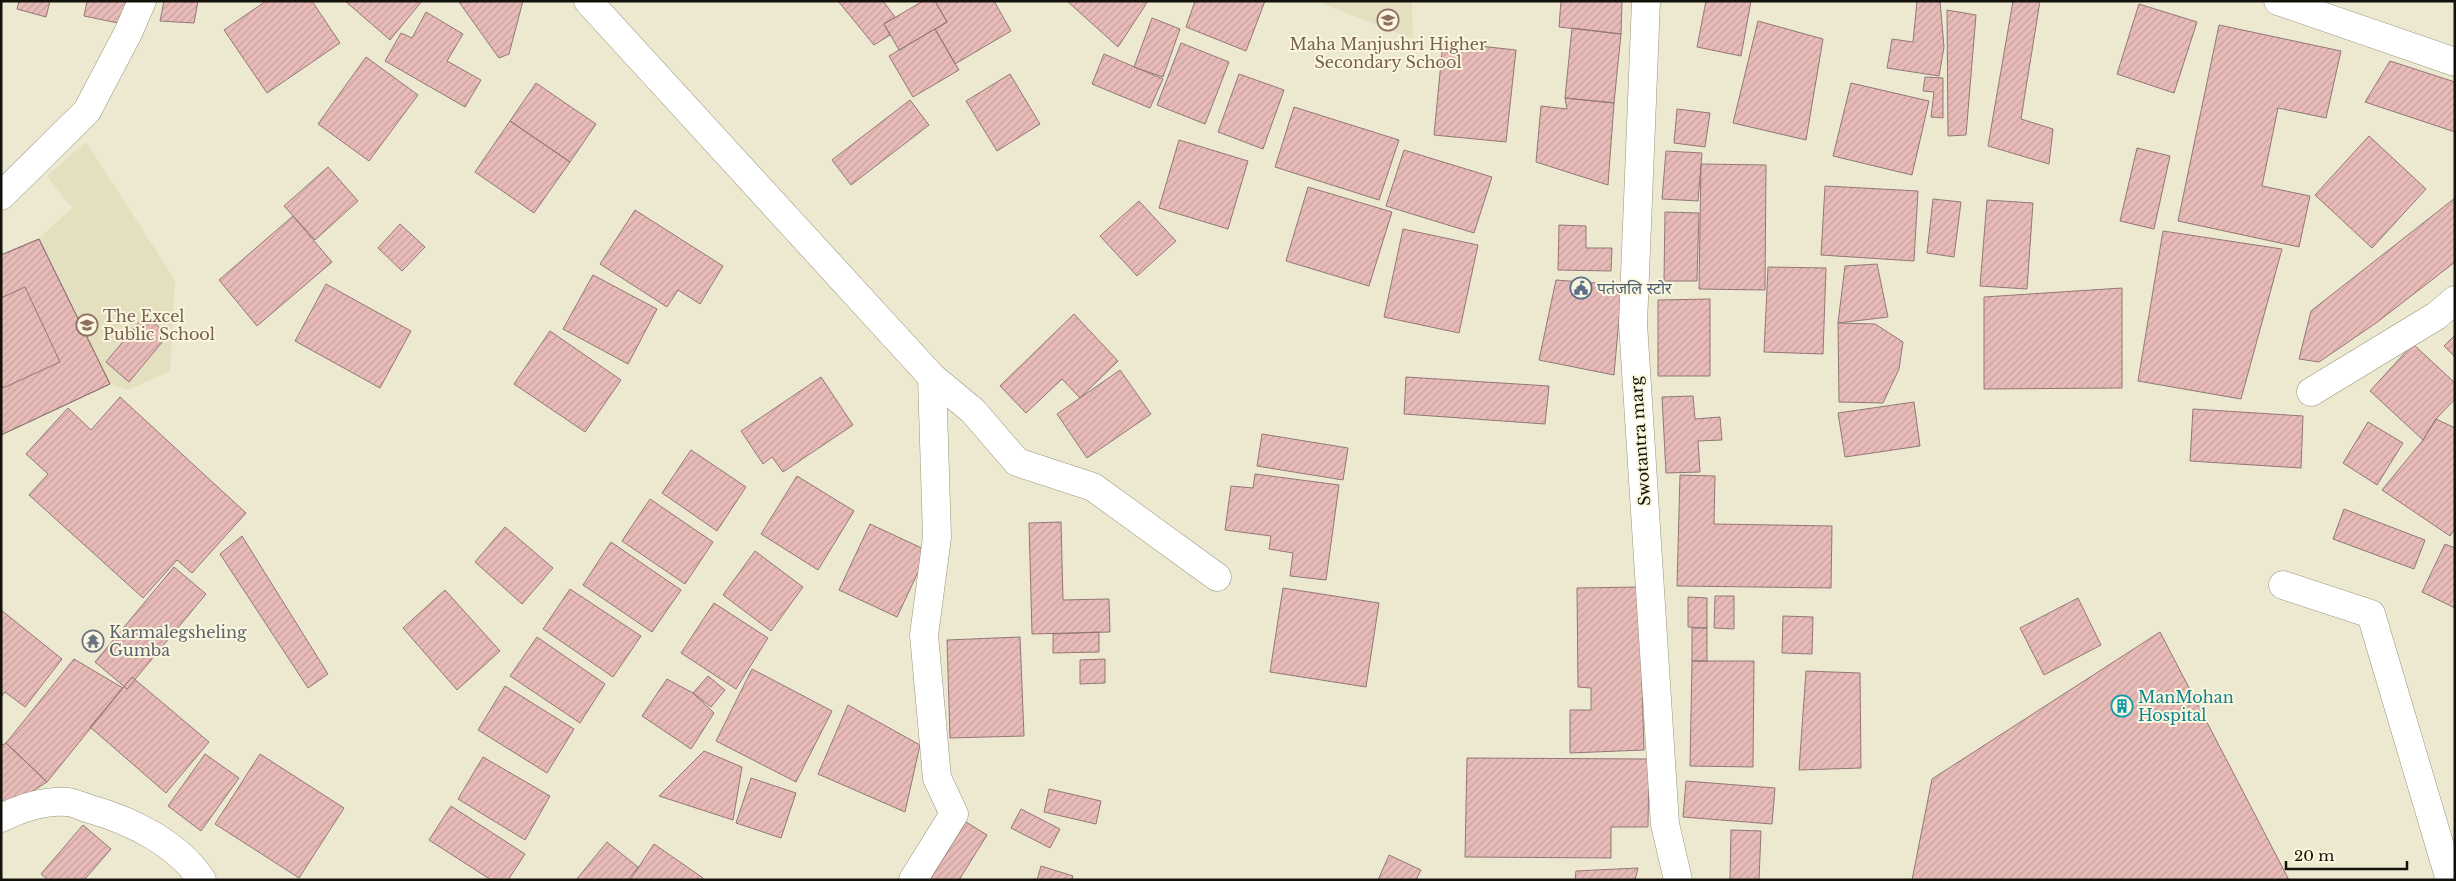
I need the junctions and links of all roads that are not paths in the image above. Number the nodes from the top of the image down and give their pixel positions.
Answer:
1 (142, 1) edge
2 (588, 1) edge
3 (1646, 1) edge
4 (2278, 1) edge
5 (2455, 62) edge
6 (1, 196) edge
7 (2455, 300) edge
8 (932, 377) junction
9 (2311, 392) dead end
10 (1218, 577) dead end
11 (2283, 585) dead end
12 (1, 818) edge
13 (202, 880) edge
14 (913, 880) edge
15 (1678, 880) edge
16 (2450, 880) edge

1 - 6 street
2 - 8 street
3 - 15 street, Swotantra marg
4 - 5 street
7 - 9 street
8 - 10 street
8 - 14 street
11 - 16 street
12 - 13 street

